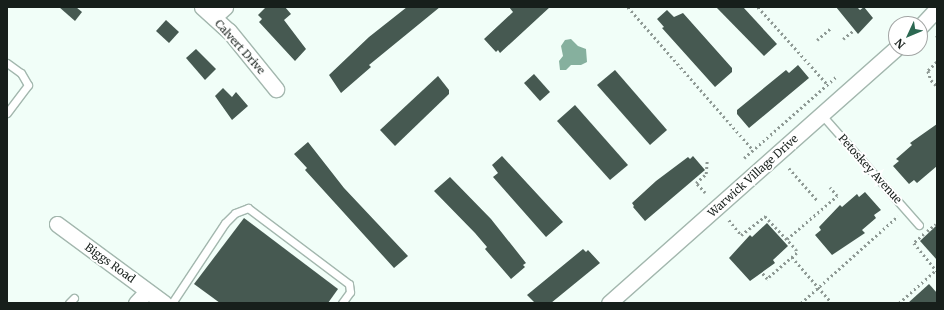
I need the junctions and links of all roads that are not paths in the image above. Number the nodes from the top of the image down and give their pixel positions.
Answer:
1 (202, 7) edge
2 (937, 9) edge
3 (219, 12) edge
4 (928, 18) edge
5 (888, 55) edge
6 (7, 63) edge
7 (276, 89) dead end
8 (7, 113) edge
9 (821, 114) junction
10 (56, 224) dead end
11 (919, 224) dead end
12 (147, 291) junction
13 (136, 303) edge
14 (164, 303) edge
15 (172, 303) edge
16 (342, 303) edge
17 (609, 303) edge

1 - 3 street, Calvert Drive
2 - 4 street
3 - 7 street, Calvert Drive
5 - 9 street, Warwick Village Drive
6 - 8 lane
9 - 11 lane, Petoskey Avenue
9 - 17 street, Warwick Village Drive
10 - 12 street, Biggs Road
12 - 13 street
12 - 14 street, Biggs Road
15 - 16 lane

